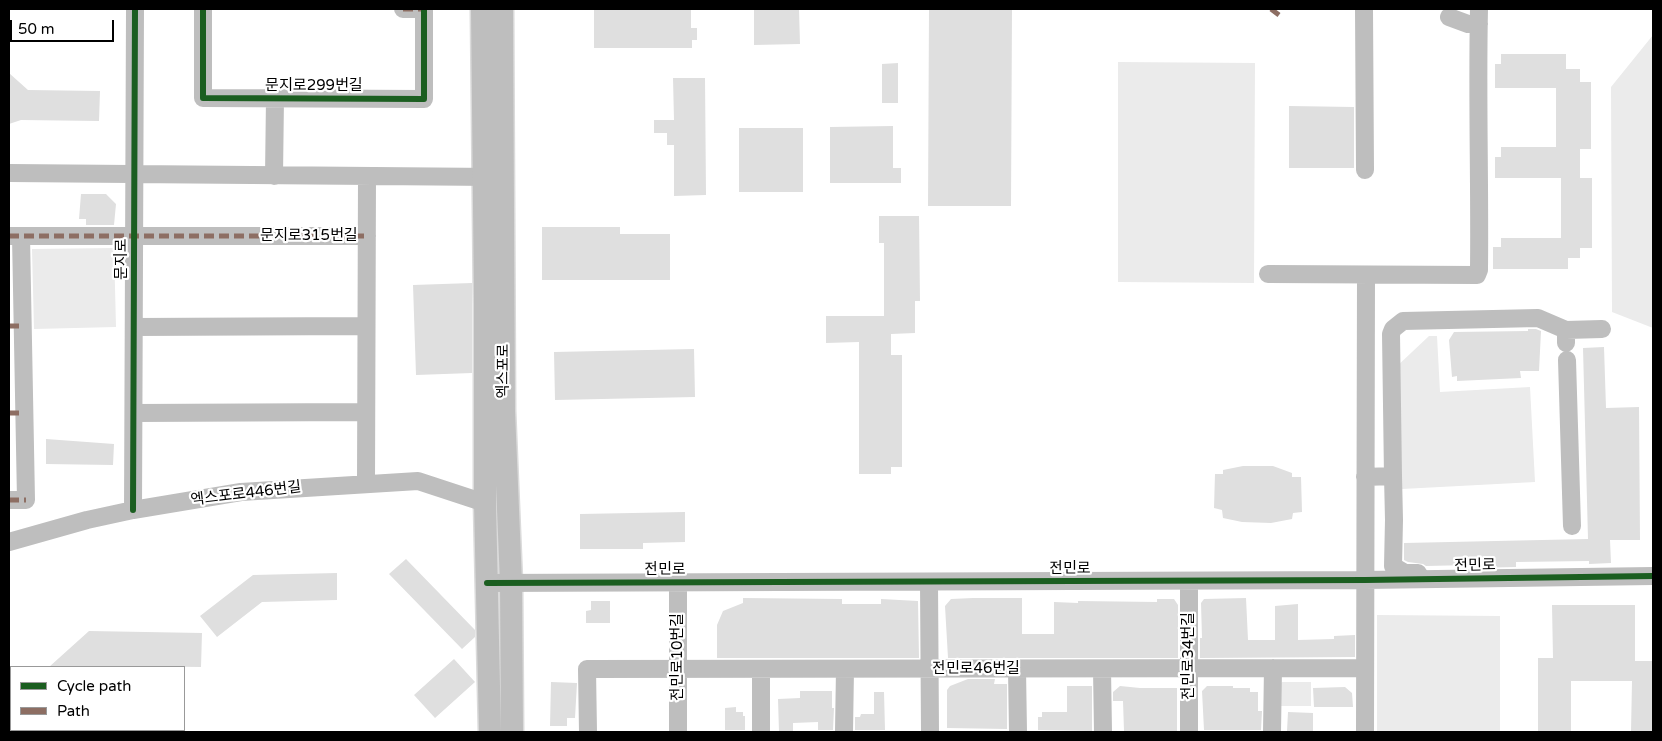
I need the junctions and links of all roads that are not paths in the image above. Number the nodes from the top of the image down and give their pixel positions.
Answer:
1 (135, 9) edge
2 (203, 9) edge
3 (403, 9) edge
4 (424, 9) edge
5 (482, 9) edge
6 (502, 9) edge
7 (1364, 9) edge
8 (1479, 16) edge
9 (1450, 17) dead end
10 (275, 98) junction
11 (1365, 170) dead end
12 (9, 173) edge
13 (135, 174) junction
14 (274, 176) junction
15 (367, 176) junction
16 (493, 177) junction
17 (15, 236) edge
18 (134, 236) junction
19 (367, 236) junction
20 (1268, 274) dead end
21 (1366, 275) junction
22 (15, 326) edge
23 (366, 326) junction
24 (134, 327) junction
25 (1602, 329) dead end
26 (1566, 344) junction
27 (366, 412) junction
28 (16, 413) edge
29 (134, 413) junction
30 (1393, 476) junction
31 (1365, 477) junction
32 (366, 483) junction
33 (9, 500) edge
34 (485, 503) junction
35 (133, 510) junction
36 (1572, 526) dead end
37 (9, 542) edge
38 (1456, 573) dead end
39 (1653, 576) edge
40 (1365, 580) junction
41 (1189, 581) junction
42 (678, 582) junction
43 (930, 582) junction
44 (487, 583) junction
45 (512, 583) junction
46 (1189, 668) junction
47 (1273, 668) junction
48 (1365, 668) junction
49 (678, 669) junction
50 (761, 669) junction
51 (844, 669) junction
52 (930, 669) junction
53 (1017, 669) junction
54 (1102, 669) junction
55 (490, 732) edge
56 (512, 732) edge
57 (588, 732) edge
58 (678, 732) edge
59 (761, 732) edge
60 (844, 732) edge
61 (930, 732) edge
62 (1018, 732) edge
63 (1103, 732) edge
64 (1189, 732) edge
65 (1272, 732) edge
66 (1365, 732) edge

1 - 13 street, 문지로
2 - 10 street, 문지로299번길
3 - 4 street, 문지로299번길
4 - 10 street, 문지로299번길
5 - 16 main road, 엑스포로
6 - 16 main road, 엑스포로
7 - 11 street
8 - 9 street
8 - 21 street
10 - 14 street
12 - 13 street
13 - 14 street
13 - 18 street, 문지로
14 - 15 street
15 - 16 street
15 - 19 street
16 - 34 main road, 엑스포로
16 - 45 main road, 엑스포로
17 - 18 street, 문지로315번길
17 - 22 street
18 - 19 street, 문지로315번길
18 - 24 street, 문지로
19 - 23 street, 문지로315번길
20 - 21 street
21 - 31 street
22 - 28 street
23 - 24 street
23 - 27 street, 문지로315번길
24 - 29 street, 문지로
25 - 26 street
26 - 30 street
26 - 36 street
27 - 29 street
27 - 32 street, 문지로315번길
28 - 33 street
29 - 35 street, 문지로
30 - 31 street
30 - 38 street
31 - 40 street
32 - 34 street, 엑스포로446번길
32 - 35 street, 엑스포로446번길
34 - 44 main road, 엑스포로
35 - 37 street, 엑스포로446번길
39 - 40 street, 전민로
40 - 41 street, 전민로
40 - 48 street
41 - 43 street, 전민로
41 - 46 street, 전민로34번길
42 - 43 street, 전민로
42 - 45 street, 전민로
42 - 49 street, 전민로10번길
43 - 52 street
44 - 45 street, 전민로
44 - 55 main road, 엑스포로
45 - 56 main road, 엑스포로
46 - 47 street, 전민로46번길
46 - 54 street, 전민로46번길
46 - 64 street, 전민로34번길
47 - 48 street, 전민로46번길
47 - 65 street
48 - 66 street
49 - 50 street, 전민로46번길
49 - 57 street, 전민로46번길
49 - 58 street, 전민로10번길
50 - 51 street, 전민로46번길
50 - 59 street
51 - 52 street, 전민로46번길
51 - 60 street
52 - 53 street, 전민로46번길
52 - 61 street
53 - 54 street, 전민로46번길
53 - 62 street
54 - 63 street

